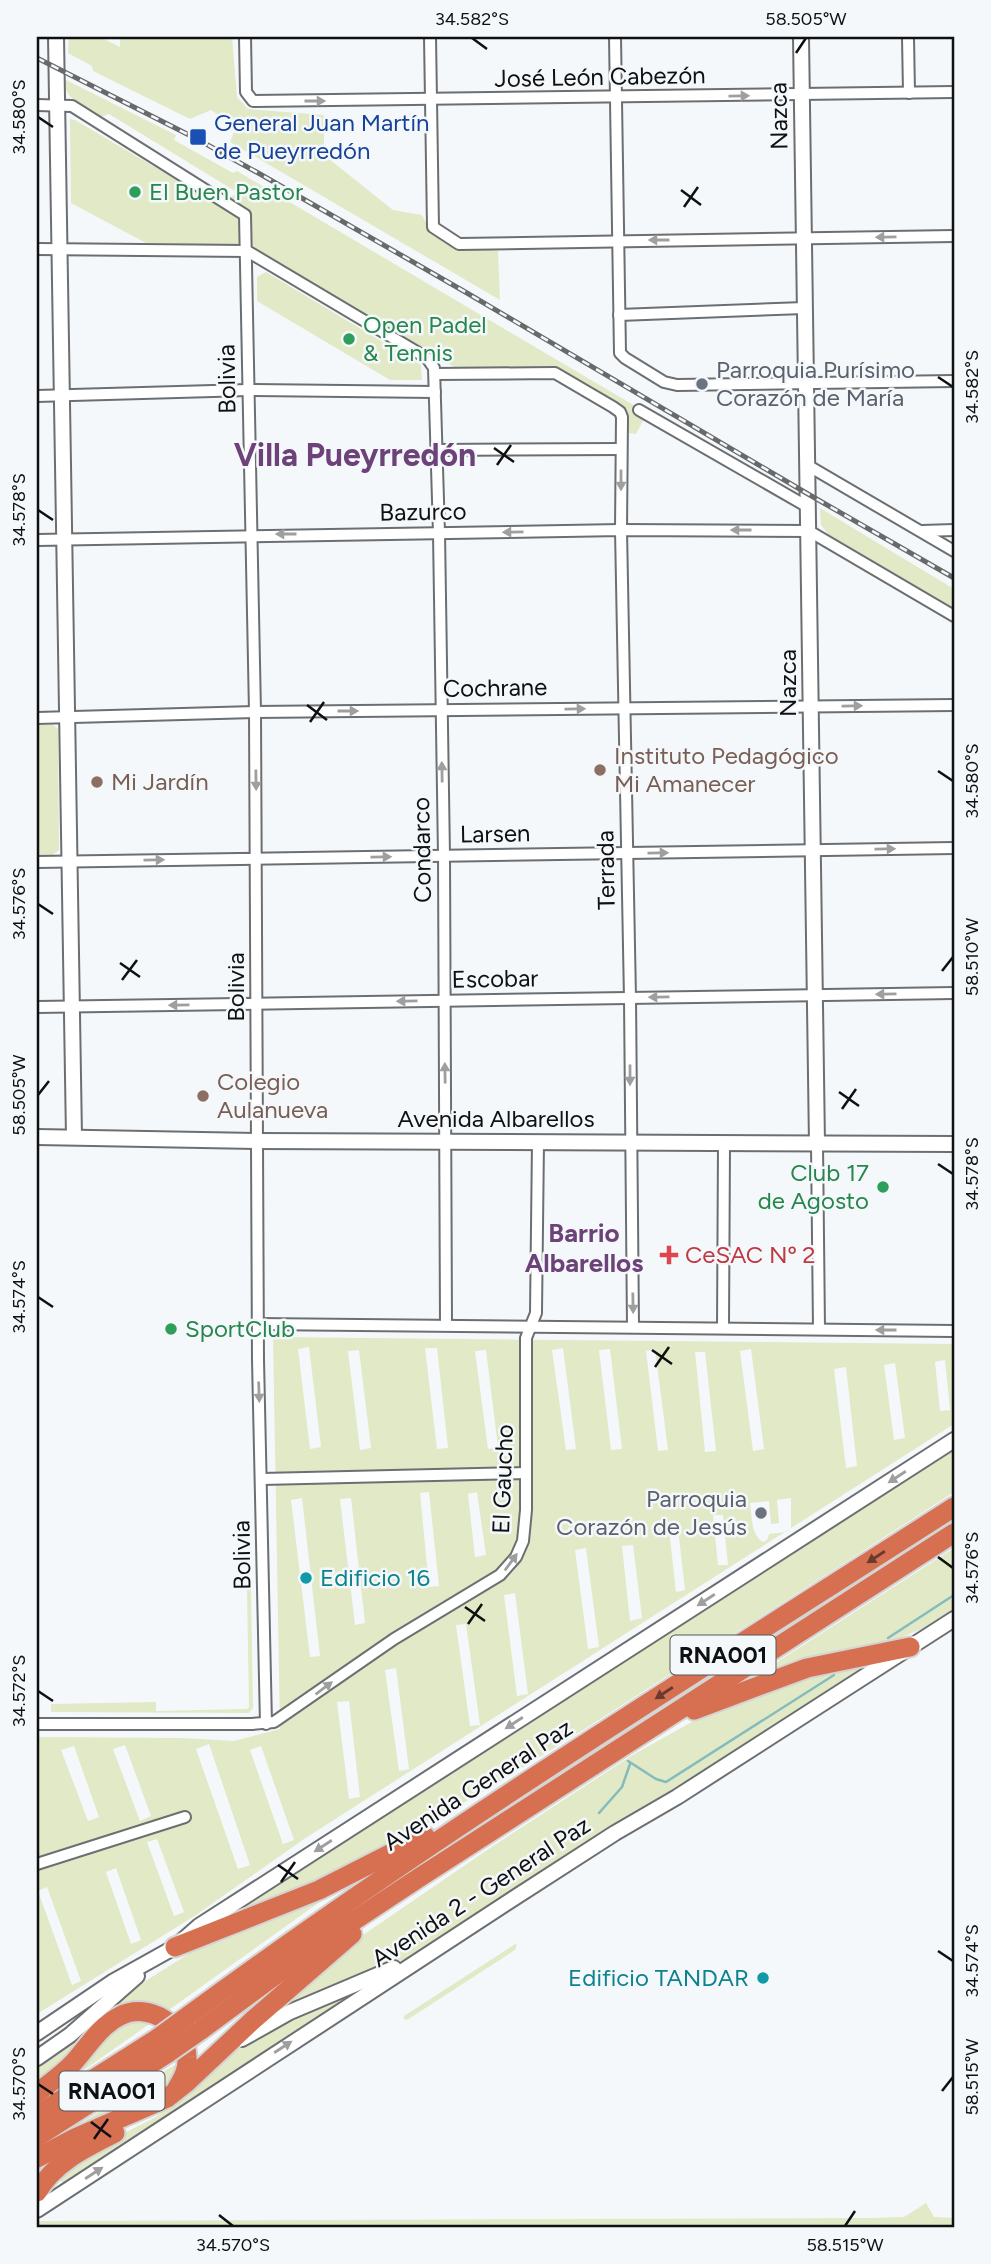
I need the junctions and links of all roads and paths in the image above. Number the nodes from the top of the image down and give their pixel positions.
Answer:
1 (56, 37) edge
2 (245, 37) edge
3 (430, 37) edge
4 (615, 37) edge
5 (801, 37) edge
6 (908, 37) edge
7 (954, 92) edge
8 (909, 93) junction
9 (801, 96) junction
10 (617, 97) junction
11 (432, 100) junction
12 (57, 104) junction
13 (37, 105) edge
14 (954, 236) edge
15 (805, 239) junction
16 (619, 240) junction
17 (37, 249) edge
18 (58, 249) junction
19 (247, 251) junction
20 (804, 307) junction
21 (619, 315) junction
22 (435, 374) junction
23 (954, 381) edge
24 (806, 383) junction
25 (248, 390) junction
26 (435, 392) junction
27 (63, 395) junction
28 (37, 396) edge
29 (639, 410) dead end
30 (621, 449) junction
31 (436, 450) junction
32 (807, 465) junction
33 (808, 507) junction
34 (621, 530) junction
35 (954, 530) edge
36 (809, 531) junction
37 (920, 531) junction
38 (439, 533) junction
39 (251, 535) junction
40 (64, 539) junction
41 (37, 540) edge
42 (954, 551) edge
43 (954, 616) edge
44 (954, 705) edge
45 (810, 707) junction
46 (625, 708) junction
47 (440, 710) junction
48 (255, 712) junction
49 (37, 718) edge
50 (66, 718) junction
51 (954, 848) edge
52 (812, 850) junction
53 (627, 853) junction
54 (444, 856) junction
55 (256, 859) junction
56 (69, 861) junction
57 (37, 862) edge
58 (954, 993) edge
59 (815, 995) junction
60 (630, 998) junction
61 (443, 1001) junction
62 (258, 1004) junction
63 (37, 1007) edge
64 (71, 1007) junction
65 (37, 1137) edge
66 (74, 1137) junction
67 (257, 1141) junction
68 (446, 1141) junction
69 (538, 1142) junction
70 (631, 1143) junction
71 (724, 1144) junction
72 (817, 1144) junction
73 (954, 1144) edge
74 (258, 1324) junction
75 (446, 1325) junction
76 (530, 1326) junction
77 (633, 1327) junction
78 (723, 1328) junction
79 (819, 1329) junction
80 (954, 1331) edge
81 (954, 1440) edge
82 (526, 1473) junction
83 (262, 1479) junction
84 (954, 1507) edge
85 (954, 1532) edge
86 (954, 1619) edge
87 (910, 1647) junction
88 (37, 1724) edge
89 (266, 1724) junction
90 (651, 1728) junction
91 (492, 1803) junction
92 (185, 1817) dead end
93 (37, 1864) edge
94 (417, 1879) junction
95 (175, 1947) junction
96 (429, 1954) junction
97 (156, 1959) junction
98 (195, 2023) junction
99 (39, 2030) edge
100 (163, 2045) junction
101 (220, 2053) junction
102 (37, 2058) edge
103 (164, 2099) junction
104 (42, 2100) edge
105 (56, 2136) junction
106 (37, 2137) edge
107 (37, 2158) edge
108 (37, 2192) edge
109 (37, 2210) edge

1 - 12 street
2 -> 11 street, José León Cabezón
3 - 11 street
4 - 10 street
5 - 9 street, Nazca
6 - 8 street
7 - 8 street, José León Cabezón
8 - 9 street, José León Cabezón
10 -> 9 street, José León Cabezón
9 - 15 street, Nazca
10 - 11 street, José León Cabezón
10 - 16 street
11 - 16 street
12 - 13 street
12 - 18 street
12 - 19 street, Bolivia
14 -> 15 street
15 -> 16 street
15 - 20 street, Nazca
16 - 21 street
17 - 18 street
18 - 19 street
18 - 27 street
19 - 22 street
19 - 25 street, Bolivia
20 - 21 street
20 - 24 street, Nazca
21 - 24 street
22 - 26 street, Condarco
22 - 30 street, Terrada
23 - 24 street
24 - 32 street, Nazca
25 - 26 street
25 - 27 street
25 - 39 street, Bolivia
26 - 31 street, Condarco
27 - 28 street
27 - 40 street
29 - 33 street
30 - 31 street
30 -> 34 street, Terrada
31 - 38 street, Condarco
32 - 33 street, Nazca
32 - 37 street
33 - 36 street, Nazca
36 -> 34 street, Bazurco
34 -> 38 street, Bazurco
34 - 46 street, Terrada
35 - 37 street
36 - 43 street
36 - 45 street, Nazca
37 - 42 street
38 -> 39 street, Bazurco
38 - 47 street, Condarco
39 - 40 street, Bazurco
39 - 48 street, Bolivia
40 - 41 street, Bazurco
40 - 50 street
45 -> 44 street, Cochrane
45 - 46 street, Cochrane
45 - 52 street, Nazca
47 -> 46 street, Cochrane
46 - 53 street, Terrada
48 -> 47 street, Cochrane
54 -> 47 street, Condarco
48 - 50 street, Cochrane
48 -> 55 street, Bolivia
49 - 50 street, Cochrane
50 - 56 street
52 -> 51 street, Larsen
53 -> 52 street, Larsen
52 - 59 street, Nazca
53 - 54 street, Larsen
53 - 60 street, Terrada
55 -> 54 street, Larsen
54 - 61 street, Condarco
56 -> 55 street, Larsen
55 - 62 street, Bolivia
56 - 57 street, Larsen
56 - 64 street
58 -> 59 street, Escobar
59 -> 60 street, Escobar
59 - 72 street, Nazca
60 - 61 street, Escobar
60 -> 70 street, Terrada
61 -> 62 street, Escobar
68 -> 61 street, Condarco
62 -> 64 street, Escobar
62 - 67 street, Bolivia
63 - 64 street, Escobar
64 - 66 street
65 - 66 street, Avenida Albarellos
66 - 67 street, Avenida Albarellos
67 - 68 street, Avenida Albarellos
67 - 74 street, Bolivia
68 - 69 street, Avenida Albarellos
68 - 75 street, Condarco
69 - 70 street, Avenida Albarellos
69 - 76 street, El Gaucho
70 - 71 street, Avenida Albarellos
70 -> 77 street, Terrada
71 - 72 street, Avenida Albarellos
71 - 78 street
72 - 73 street, Avenida Albarellos
72 - 79 street, Nazca
74 - 75 street
74 -> 83 street, Bolivia
75 - 76 street
76 - 77 street
76 - 82 street, El Gaucho
77 - 78 street
78 - 79 street
80 -> 79 street
81 -> 95 street, Avenida General Paz
82 - 83 street
89 -> 82 street, El Gaucho
83 - 89 street, Bolivia
84 -> 91 highway, Avenida General Paz / RNA001
85 - 90 highway, Avenida General Paz / RNA001
86 - 87 street, Avenida 2 - General Paz
87 - 90 highway
87 - 96 street, Avenida 2 - General Paz
88 - 89 street
90 - 94 highway, Avenida General Paz / RNA001
91 - 95 highway
91 - 98 highway, Avenida General Paz / RNA001
92 - 93 street
94 - 98 highway, Avenida General Paz / RNA001
94 - 101 highway
95 - 97 street, Avenida General Paz
96 - 101 street
109 -> 96 street, Avenida 2 - General Paz
97 - 99 street, Avenida General Paz
97 - 102 street
98 - 100 highway, Avenida General Paz / RNA001, bridge
100 - 104 highway, Avenida General Paz / RNA001
100 - 105 highway, Avenida General Paz / RNA001
101 - 103 highway
103 - 104 highway
103 - 105 highway
103 - 108 highway
105 - 106 highway, Avenida General Paz / RNA001
105 - 107 highway

